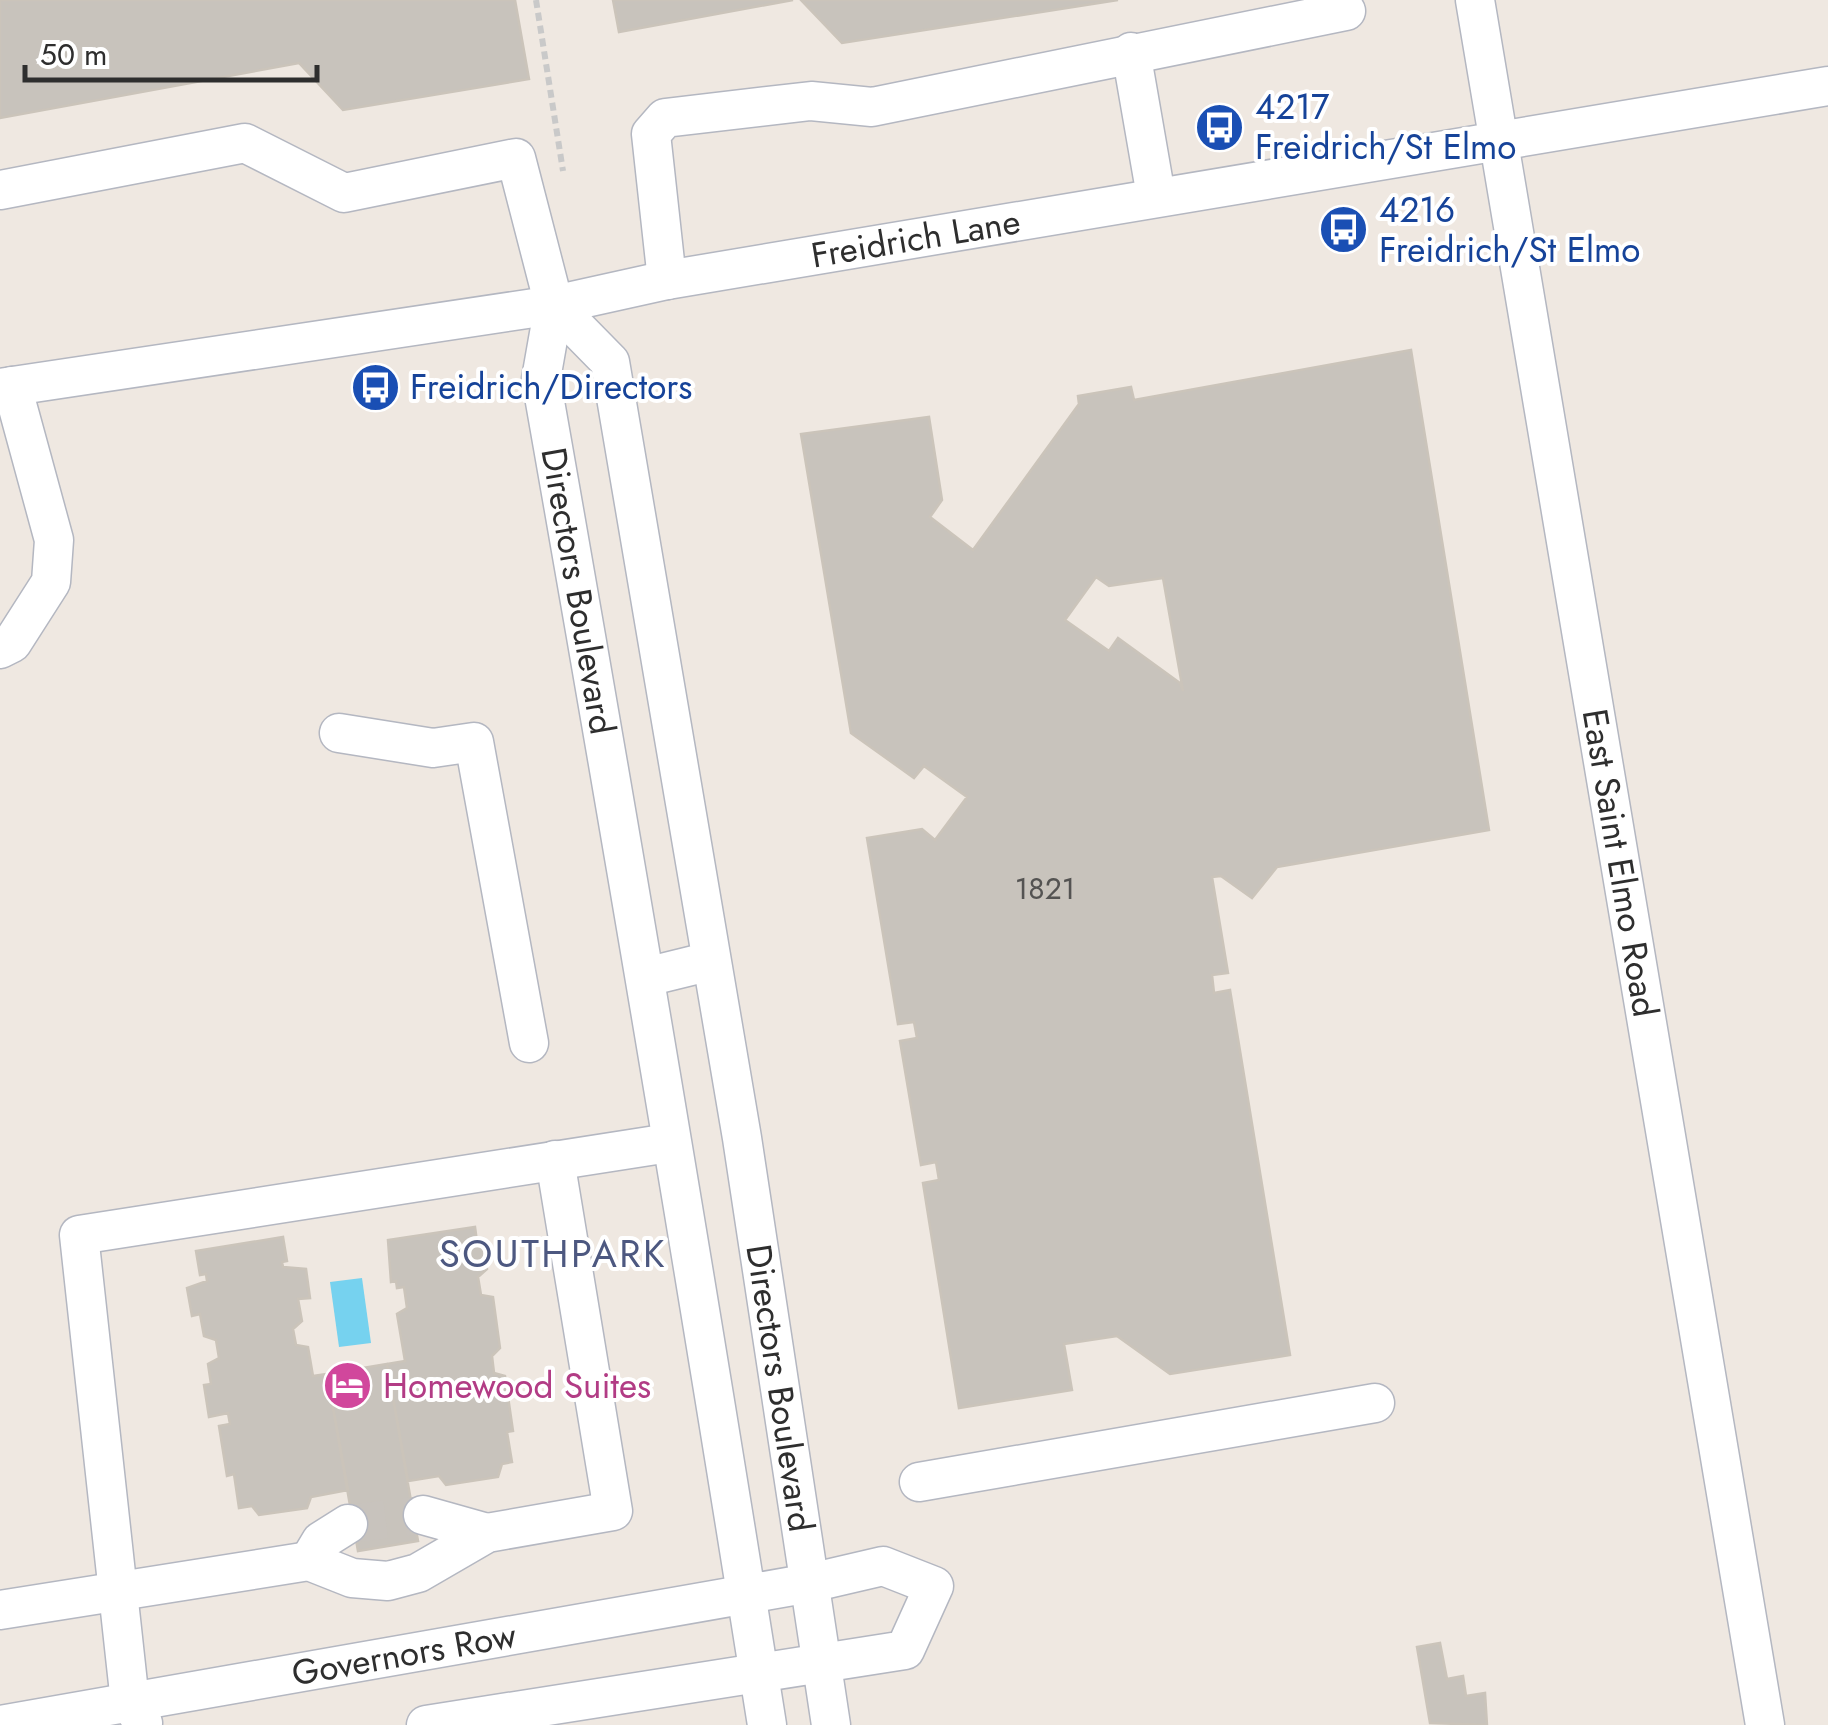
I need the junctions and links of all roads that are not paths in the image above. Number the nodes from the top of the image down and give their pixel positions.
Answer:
1 (1476, 0) edge
2 (1346, 11) dead end
3 (1131, 52) junction
4 (1828, 86) edge
5 (1498, 138) junction
6 (0, 190) edge
7 (1156, 196) junction
8 (667, 280) junction
9 (554, 305) junction
10 (6, 387) edge
11 (0, 649) edge
12 (338, 734) dead end
13 (711, 960) junction
14 (646, 977) junction
15 (530, 1044) dead end
16 (669, 1142) junction
17 (555, 1160) junction
18 (1375, 1403) dead end
19 (919, 1482) dead end
20 (423, 1515) tunnel mouth
21 (348, 1524) tunnel mouth
22 (487, 1533) junction
23 (310, 1561) junction
24 (810, 1583) junction
25 (116, 1592) junction
26 (744, 1595) junction
27 (0, 1610) edge
28 (822, 1664) junction
29 (758, 1674) junction
30 (130, 1717) edge
31 (0, 1725) edge
32 (426, 1725) edge
33 (766, 1725) edge
34 (831, 1725) edge
35 (1765, 1725) edge

1 - 5 street, East Saint Elmo Road
2 - 3 street
3 - 7 street
3 - 8 street
4 - 5 street, Freidrich Lane
5 - 7 street, Freidrich Lane
5 - 35 street, East Saint Elmo Road
6 - 9 street
7 - 8 street, Freidrich Lane
8 - 9 street, Freidrich Lane
9 - 10 street, Freidrich Lane
9 - 13 street, Directors Boulevard
9 - 14 street, Directors Boulevard
10 - 11 street
12 - 15 street
13 - 14 street
13 - 24 street, Directors Boulevard
14 - 16 street, Directors Boulevard
16 - 17 street
16 - 26 street, Directors Boulevard
17 - 22 street
17 - 25 street
18 - 19 street
20 - 22 street
21 - 23 street
22 - 23 street
23 - 25 street
24 - 26 street, Governors Row
24 - 28 street, Directors Boulevard
24 - 28 street, Governors Row
25 - 27 street
25 - 30 street
26 - 29 street, Directors Boulevard
26 - 30 street, Governors Row
28 - 29 street
28 - 34 street, Directors Boulevard
29 - 32 street
29 - 33 street, Directors Boulevard
30 - 31 street, Governors Row

